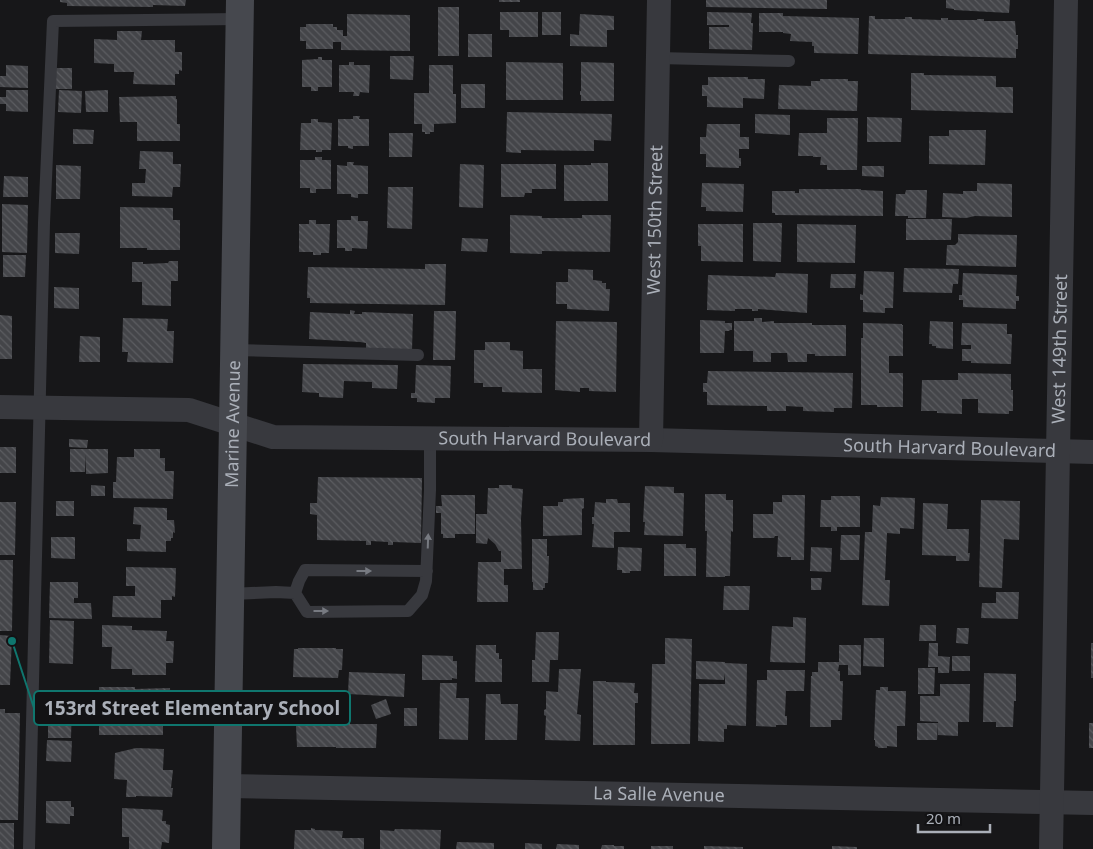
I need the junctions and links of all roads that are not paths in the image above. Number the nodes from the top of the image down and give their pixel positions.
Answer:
1 (659, 0) edge
2 (1066, 0) edge
3 (240, 9) edge
4 (658, 58) junction
5 (789, 61) dead end
6 (235, 350) junction
7 (418, 355) dead end
8 (0, 407) edge
9 (40, 408) junction
10 (234, 424) junction
11 (430, 438) junction
12 (651, 440) junction
13 (1058, 451) junction
14 (1093, 452) edge
15 (427, 571) junction
16 (295, 593) junction
17 (230, 594) junction
18 (227, 786) junction
19 (1052, 802) junction
20 (1093, 802) edge
21 (29, 849) edge
22 (226, 849) edge
23 (1051, 849) edge

1 - 4 street, West 150th Street
2 - 13 street, West 149th Street
3 - 6 main road, Marine Avenue
3 - 9 lane
4 - 5 lane
4 - 12 street, West 150th Street
6 - 7 lane
6 - 10 main road, Marine Avenue
8 - 9 street, South Harvard Boulevard
9 - 10 street, South Harvard Boulevard
9 - 21 lane
10 - 11 street, South Harvard Boulevard
10 - 17 main road, Marine Avenue
11 - 12 street, South Harvard Boulevard
15 -> 11 lane
12 - 13 street, South Harvard Boulevard
13 - 14 street, South Harvard Boulevard
13 - 19 street, West 149th Street
16 -> 15 lane
16 -> 15 lane
16 - 17 lane
17 - 18 main road, Marine Avenue
18 - 19 street, La Salle Avenue
18 - 22 main road, Marine Avenue
19 - 20 street, La Salle Avenue
19 - 23 street, West 149th Street

